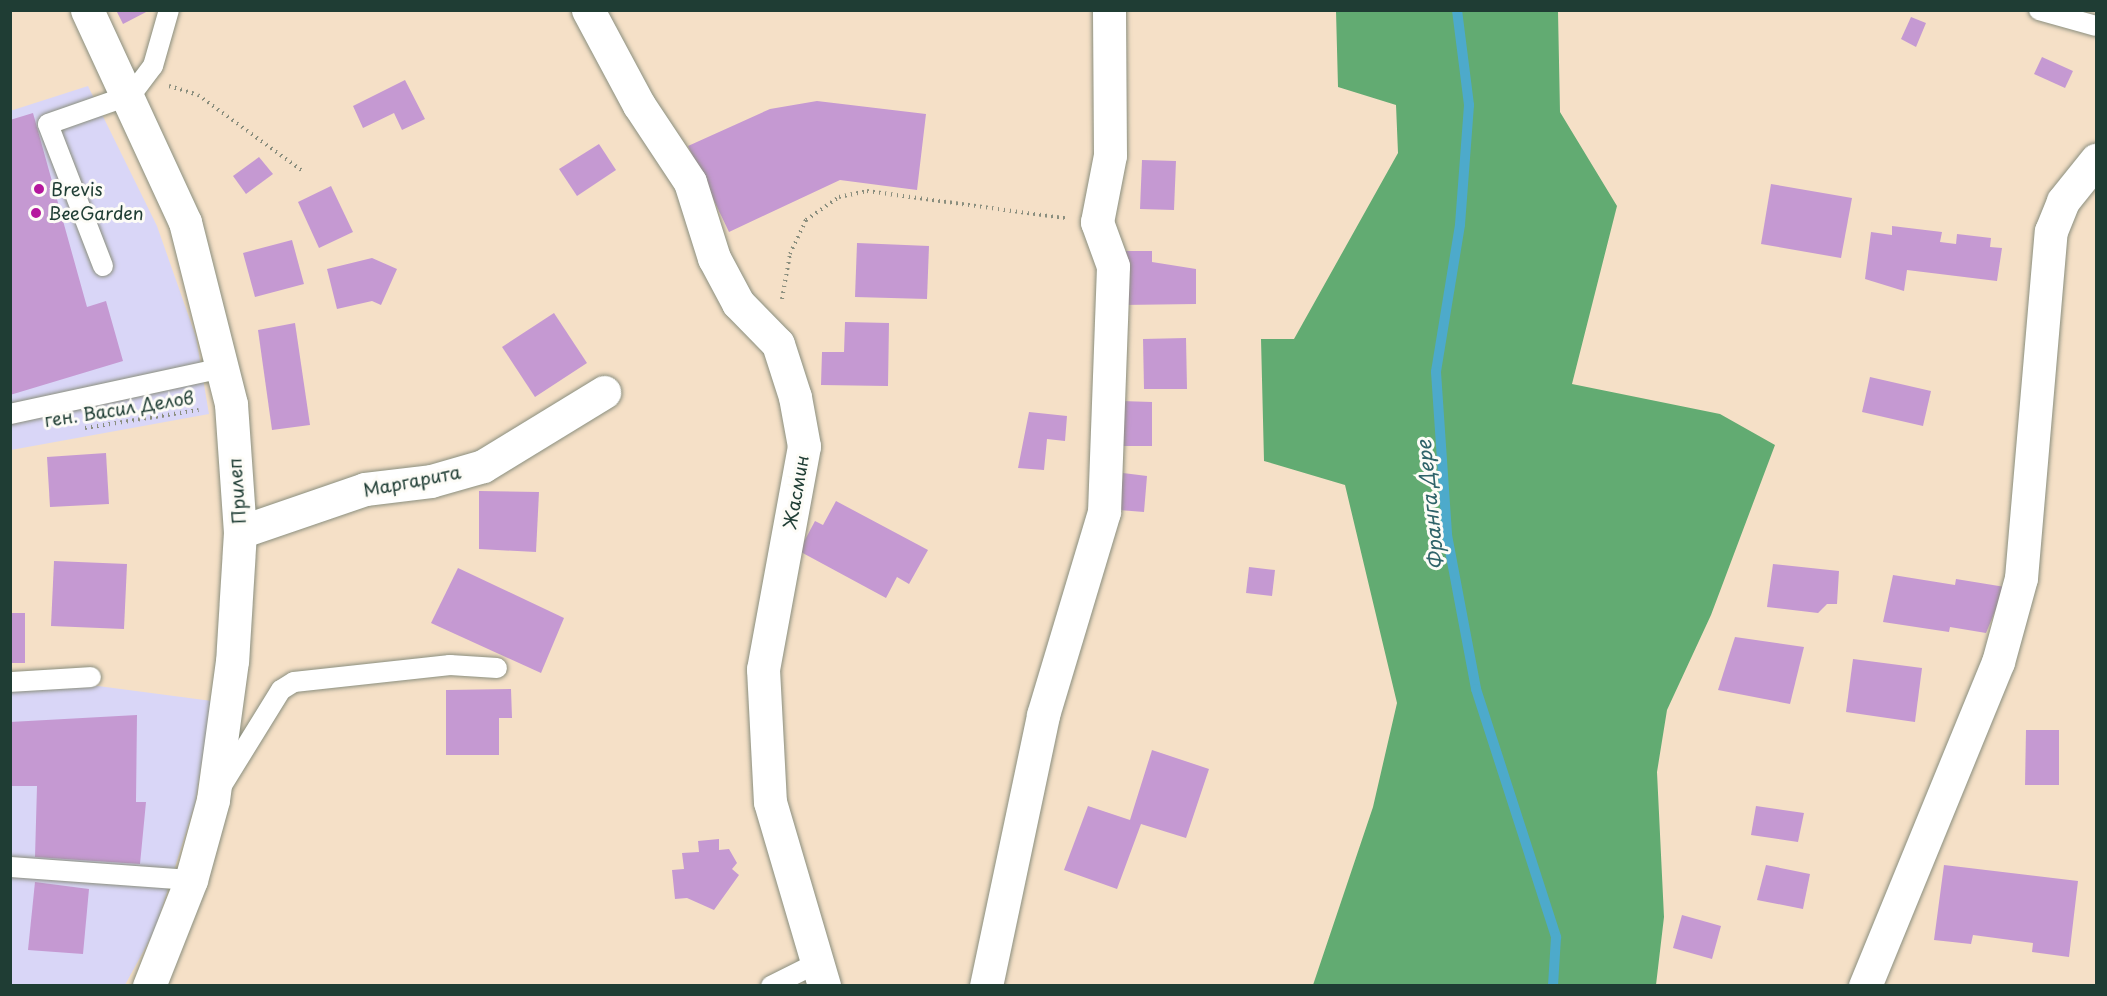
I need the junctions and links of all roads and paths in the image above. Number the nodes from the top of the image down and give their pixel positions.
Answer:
1 (87, 10) edge
2 (169, 10) edge
3 (588, 10) edge
4 (1109, 10) edge
5 (2039, 10) edge
6 (2097, 26) edge
7 (150, 70) junction
8 (131, 95) junction
9 (2097, 160) edge
10 (304, 172) dead end
11 (1097, 222) junction
12 (103, 267) dead end
13 (778, 344) junction
14 (223, 368) junction
15 (604, 392) dead end
16 (231, 405) junction
17 (10, 414) edge
18 (80, 429) dead end
19 (240, 532) junction
20 (497, 668) dead end
21 (91, 677) dead end
22 (10, 682) edge
23 (213, 800) junction
24 (10, 867) edge
25 (191, 880) junction
26 (821, 974) edge
27 (149, 986) edge
28 (771, 986) edge
29 (986, 986) edge
30 (1865, 986) edge

1 - 8 street, Прилеп
2 - 7 lane
3 - 13 street, Жасмин
4 - 11 street
5 - 6 lane
7 - 8 lane
7 - 10 path
8 - 12 lane
8 - 14 street, Прилеп
9 - 30 street
11 - 13 path
11 - 29 street
13 - 26 street, Жасмин
14 - 16 street, Прилеп
14 - 17 lane
15 - 19 street, Маргарита
16 - 18 path, ген. Васил Делов
16 - 19 street, Прилеп
19 - 23 street, Прилеп
20 - 23 lane
21 - 22 lane
23 - 25 street, Прилеп
24 - 25 lane
25 - 27 street, Прилеп
26 - 28 lane

